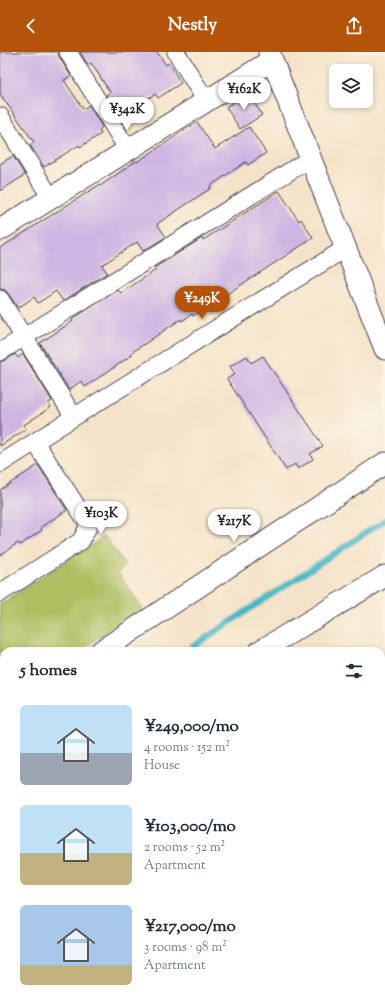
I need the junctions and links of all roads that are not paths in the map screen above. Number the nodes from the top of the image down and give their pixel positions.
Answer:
1 (68, 52) edge
2 (176, 52) edge
3 (271, 56) edge
4 (206, 101) junction
5 (0, 116) edge
6 (128, 150) junction
7 (310, 158) junction
8 (51, 198) junction
9 (0, 230) edge
10 (346, 248) junction
11 (0, 299) edge
12 (24, 337) junction
13 (385, 349) edge
14 (0, 352) edge
15 (74, 417) junction
16 (35, 442) junction
17 (385, 463) edge
18 (0, 464) edge
19 (385, 576) edge
20 (0, 592) edge
21 (107, 647) edge
22 (267, 647) edge

1 - 6 street
2 - 4 street
3 - 4 street
3 - 7 street
4 - 6 street
5 - 8 street
6 - 8 street
7 - 10 street
7 - 12 street
8 - 9 street
10 - 13 street
10 - 15 street
11 - 12 street
12 - 14 street
12 - 15 street
15 - 16 street
16 - 18 street
16 - 20 street
17 - 21 street
19 - 22 street

